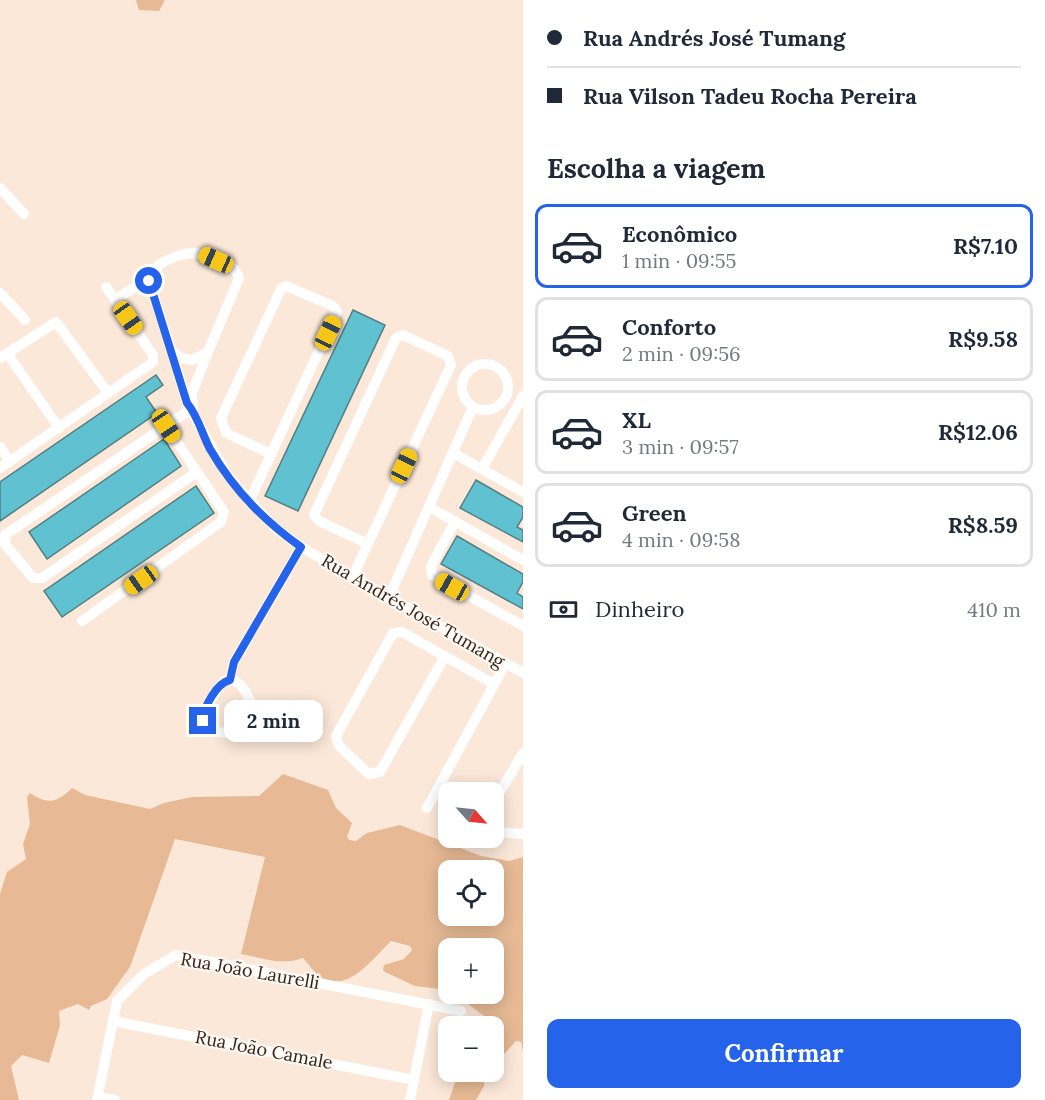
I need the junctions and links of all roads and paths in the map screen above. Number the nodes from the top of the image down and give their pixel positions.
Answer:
1 (0, 188) edge
2 (24, 214) dead end
3 (149, 281) junction
4 (106, 287) dead end
5 (0, 293) edge
6 (115, 300) junction
7 (25, 320) dead end
8 (171, 350) junction
9 (207, 352) junction
10 (4, 356) edge
11 (108, 393) junction
12 (523, 396) edge
13 (473, 407) junction
14 (193, 410) junction
15 (166, 426) junction
16 (58, 428) junction
17 (0, 447) edge
18 (453, 453) junction
19 (271, 454) junction
20 (10, 461) junction
21 (0, 468) edge
22 (482, 470) junction
23 (197, 472) junction
24 (523, 492) edge
25 (249, 502) junction
26 (429, 507) junction
27 (455, 521) junction
28 (368, 544) junction
29 (301, 547) junction
30 (523, 560) edge
31 (353, 576) junction
32 (389, 597) junction
33 (82, 621) dead end
34 (523, 626) edge
35 (445, 656) junction
36 (506, 663) junction
37 (523, 673) edge
38 (230, 680) junction
39 (494, 684) junction
40 (523, 753) edge
41 (504, 785) edge
42 (427, 808) dead end
43 (504, 833) edge
44 (523, 834) edge
45 (429, 1004) junction
46 (461, 1011) dead end
47 (113, 1021) junction
48 (414, 1080) junction
49 (98, 1098) edge
50 (115, 1100) edge
51 (410, 1100) edge

1 - 2 street
3 - 6 street
3 - 8 street
3 - 9 street
4 - 6 street
5 - 7 street
6 - 11 street
8 - 9 street
8 - 14 street, Rua Andrés José Tumang
9 - 14 street
10 - 11 street
10 - 16 street
11 - 16 street
12 - 22 street
13 - 13 street
13 - 18 street
14 - 15 street
14 - 25 street, Rua Andrés José Tumang
15 - 23 street
15 - 23 street
16 - 20 street
17 - 20 street
18 - 22 street
18 - 26 street
19 - 19 street
19 - 25 street
20 - 21 street
22 - 24 street
23 - 33 street
25 - 29 street, Rua Andrés José Tumang
26 - 27 street
26 - 32 street
27 - 30 street
27 - 34 street
28 - 28 street
28 - 31 street
29 - 31 street, Rua Andrés José Tumang
29 - 38 street
31 - 32 street, Rua Andrés José Tumang
32 - 36 street, Rua Andrés José Tumang
35 - 35 street
35 - 39 street
36 - 37 street, Rua Andrés José Tumang
36 - 39 street
38 - 38 street
39 - 42 street
40 - 41 street
43 - 44 street
45 - 46 street, Rua João Laurelli
45 - 47 street, Rua João Laurelli
45 - 48 street
47 - 48 street, Rua João Camale
47 - 49 street, Rua João Laurelli
48 - 51 street
49 - 50 street

